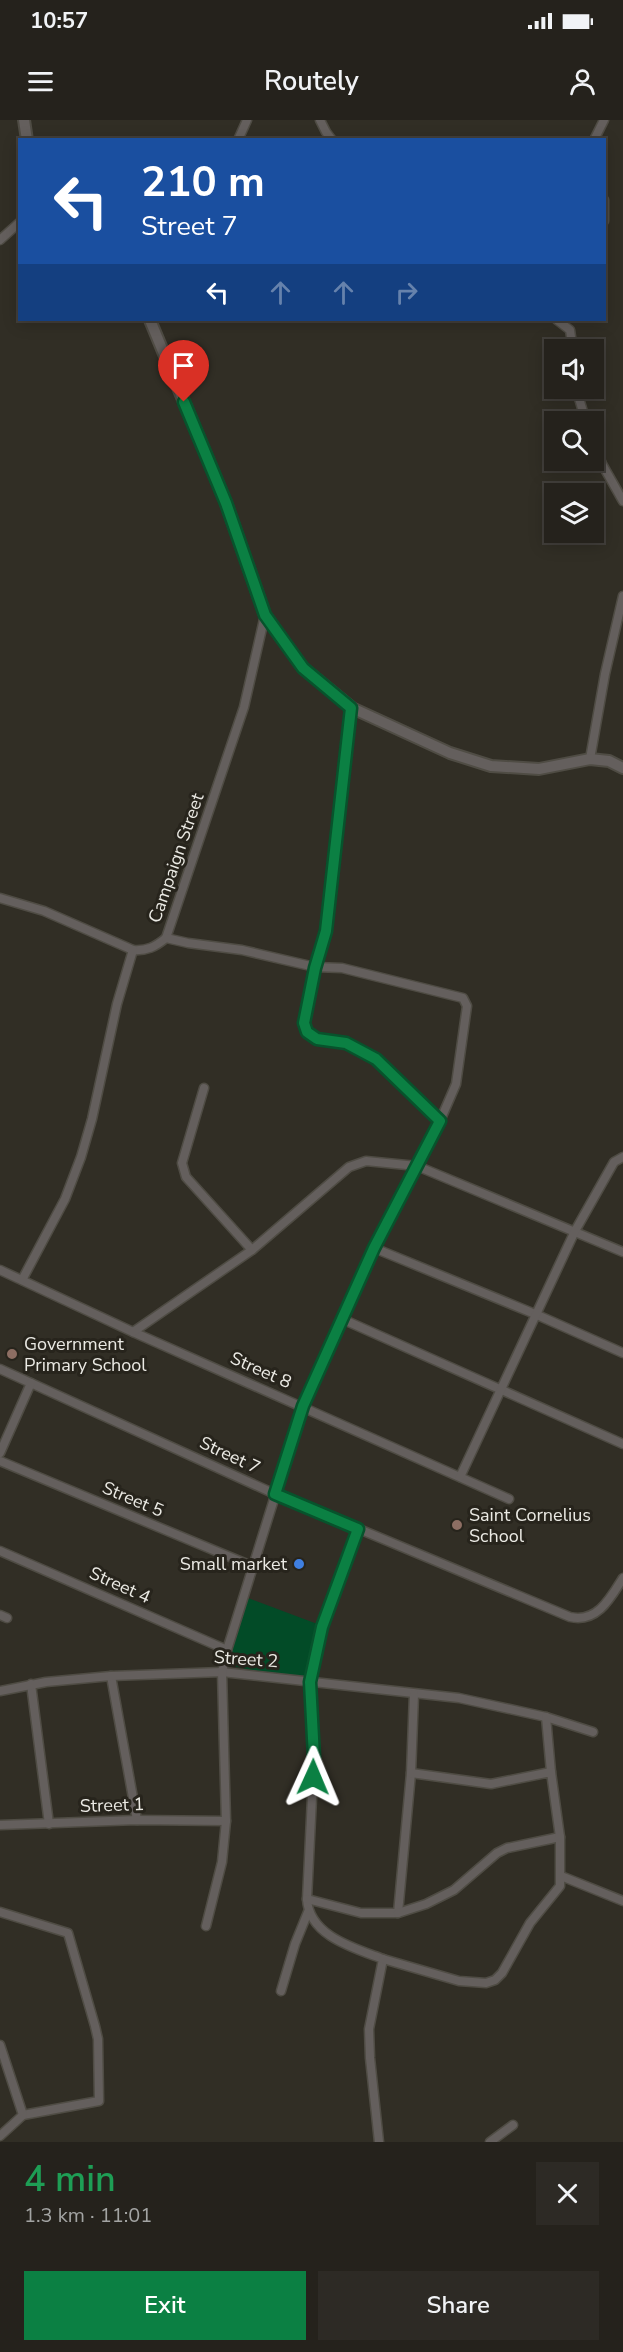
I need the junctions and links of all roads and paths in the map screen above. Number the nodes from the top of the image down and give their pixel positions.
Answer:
1 (24, 120) edge
2 (247, 120) edge
3 (320, 120) edge
4 (604, 120) edge
5 (27, 138) edge
6 (239, 138) edge
7 (330, 138) edge
8 (595, 138) edge
9 (18, 224) edge
10 (0, 240) edge
11 (150, 321) edge
12 (558, 321) edge
13 (571, 339) edge
14 (604, 468) edge
15 (623, 501) edge
16 (623, 596) edge
17 (265, 615) junction
18 (351, 708) junction
19 (590, 759) junction
20 (623, 768) edge
21 (0, 898) edge
22 (166, 938) junction
23 (133, 950) junction
24 (315, 968) junction
25 (204, 1088) dead end
26 (440, 1121) junction
27 (623, 1157) edge
28 (417, 1166) junction
29 (574, 1231) junction
30 (374, 1248) junction
31 (252, 1250) junction
32 (623, 1252) edge
33 (0, 1270) edge
34 (22, 1280) junction
35 (535, 1314) junction
36 (342, 1319) junction
37 (133, 1332) junction
38 (623, 1353) edge
39 (0, 1369) edge
40 (31, 1383) junction
41 (500, 1389) junction
42 (303, 1406) junction
43 (623, 1444) edge
44 (0, 1454) edge
45 (0, 1461) edge
46 (460, 1477) junction
47 (275, 1494) junction
48 (509, 1499) dead end
49 (358, 1529) junction
50 (0, 1551) edge
51 (254, 1567) junction
52 (623, 1578) edge
53 (227, 1650) junction
54 (222, 1672) junction
55 (111, 1676) junction
56 (310, 1682) junction
57 (31, 1684) junction
58 (0, 1691) edge
59 (414, 1694) junction
60 (546, 1717) junction
61 (593, 1732) dead end
62 (551, 1772) junction
63 (411, 1773) junction
64 (137, 1820) junction
65 (226, 1821) junction
66 (49, 1824) junction
67 (0, 1826) edge
68 (560, 1837) junction
69 (561, 1876) junction
70 (307, 1899) junction
71 (623, 1901) edge
72 (0, 1912) edge
73 (308, 1912) junction
74 (398, 1913) junction
75 (206, 1926) dead end
76 (383, 1959) junction
77 (281, 1991) dead end
78 (0, 2045) edge
79 (23, 2115) junction
80 (513, 2125) dead end
81 (0, 2136) edge
82 (379, 2142) edge
83 (490, 2142) edge

1 - 5 street
2 - 6 street
3 - 7 street
4 - 8 street
9 - 10 street
11 - 17 street
12 - 13 street
14 - 15 street
16 - 19 street
17 - 18 street
17 - 22 street, Campaign Street
18 - 19 street
18 - 24 street
19 - 20 street
21 - 23 street
22 - 23 street, Campaign Street
22 - 24 street
23 - 34 street
24 - 26 street
24 - 26 street
25 - 31 street
26 - 28 street
27 - 29 street
28 - 29 street
28 - 30 street
28 - 31 street
29 - 32 street
29 - 35 street
30 - 35 street
30 - 36 street
31 - 37 street
33 - 34 street, Street 8
34 - 37 street, Street 8
35 - 38 street
35 - 41 street
36 - 41 street
36 - 42 street
37 - 42 street, Street 8
39 - 40 street, Street 7
40 - 44 street
40 - 47 street, Street 7
41 - 43 street
41 - 46 street
42 - 46 street, Street 8
42 - 47 street
45 - 51 street, Street 5
46 - 48 street, Street 8
47 - 49 street, Street 7
47 - 51 street
49 - 52 street, Street 7
49 - 56 street
50 - 53 street, Street 4
51 - 53 street
53 - 54 street
54 - 55 street, Street 2
54 - 56 street, Street 2
54 - 65 street
55 - 57 street, Street 2
55 - 64 street
56 - 59 street, Street 2
56 - 70 street
57 - 58 street, Street 2
57 - 66 street
59 - 60 street, Street 2
59 - 63 street
60 - 61 street, Street 2
60 - 62 street
62 - 63 street
62 - 68 street
63 - 74 street
64 - 65 street, Street 1
64 - 66 street, Street 1
65 - 75 street
66 - 67 street, Street 1
68 - 69 street
68 - 74 street
69 - 71 street
69 - 76 street
70 - 73 street
70 - 74 street
72 - 79 street
73 - 76 street
73 - 77 street
76 - 82 street
78 - 79 street
79 - 81 street
80 - 83 street

